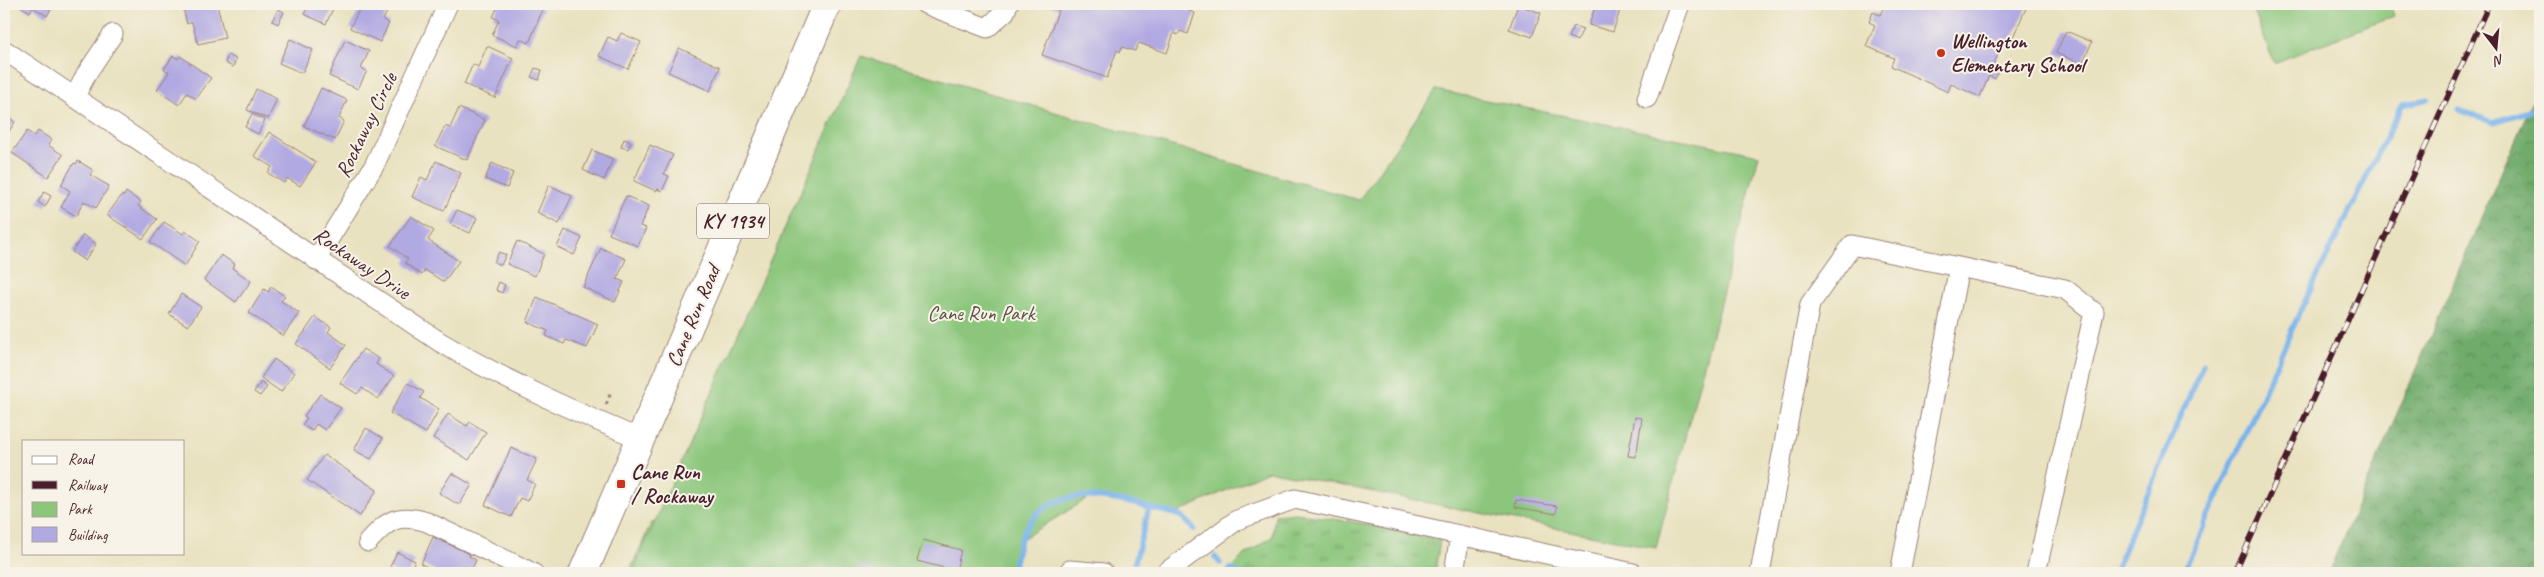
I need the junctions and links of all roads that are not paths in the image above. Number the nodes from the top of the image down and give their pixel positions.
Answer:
1 (448, 4) edge
2 (827, 4) edge
3 (925, 4) edge
4 (1008, 4) edge
5 (1680, 4) edge
6 (950, 8) edge
7 (113, 34) dead end
8 (4, 50) edge
9 (74, 98) junction
10 (1647, 98) dead end
11 (316, 260) junction
12 (1959, 267) junction
13 (640, 439) junction
14 (1460, 536) junction
15 (368, 542) dead end
16 (533, 573) edge
17 (583, 573) edge
18 (1068, 573) edge
19 (1104, 573) edge
20 (1165, 573) edge
21 (1454, 573) edge
22 (1633, 573) edge
23 (1760, 573) edge
24 (1900, 573) edge
25 (2036, 573) edge

1 - 11 street, Rockaway Circle
2 - 13 highway, Cane Run Road / KY 1934
3 - 6 street
4 - 6 street
5 - 10 street
7 - 9 street
8 - 9 street, Rockaway Drive
9 - 11 street, Rockaway Drive
11 - 13 street, Rockaway Drive
12 - 23 street
12 - 24 street
12 - 25 street
13 - 17 highway, Cane Run Road / KY 1934
14 - 20 street
14 - 21 street
14 - 22 street
15 - 16 street
18 - 19 street

